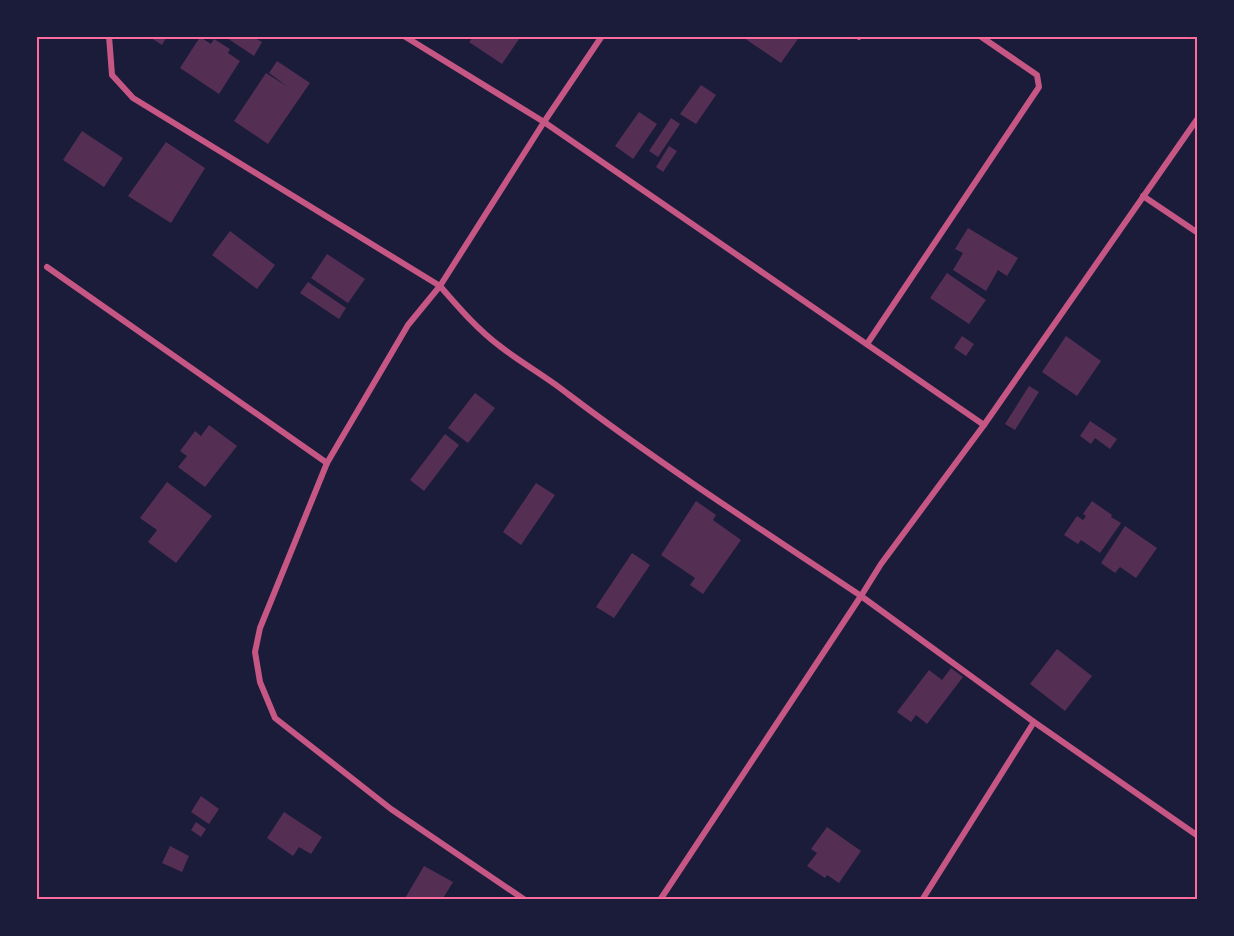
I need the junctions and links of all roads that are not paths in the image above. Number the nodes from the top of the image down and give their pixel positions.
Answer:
1 (109, 36) edge
2 (404, 36) edge
3 (602, 36) edge
4 (980, 36) edge
5 (1198, 118) edge
6 (544, 122) junction
7 (1143, 196) junction
8 (1198, 233) edge
9 (47, 267) dead end
10 (440, 286) junction
11 (867, 344) junction
12 (984, 425) junction
13 (327, 464) junction
14 (861, 596) junction
15 (1034, 722) junction
16 (1198, 836) edge
17 (525, 900) edge
18 (660, 900) edge
19 (922, 900) edge

1 - 10 street
2 - 6 street
3 - 6 street
4 - 11 street
5 - 7 street
6 - 10 street
6 - 11 street
7 - 8 street
7 - 12 street
9 - 13 street
10 - 13 street
10 - 14 street
11 - 12 street
12 - 14 street
13 - 17 street
14 - 15 street
14 - 18 street
15 - 16 street
15 - 19 street

